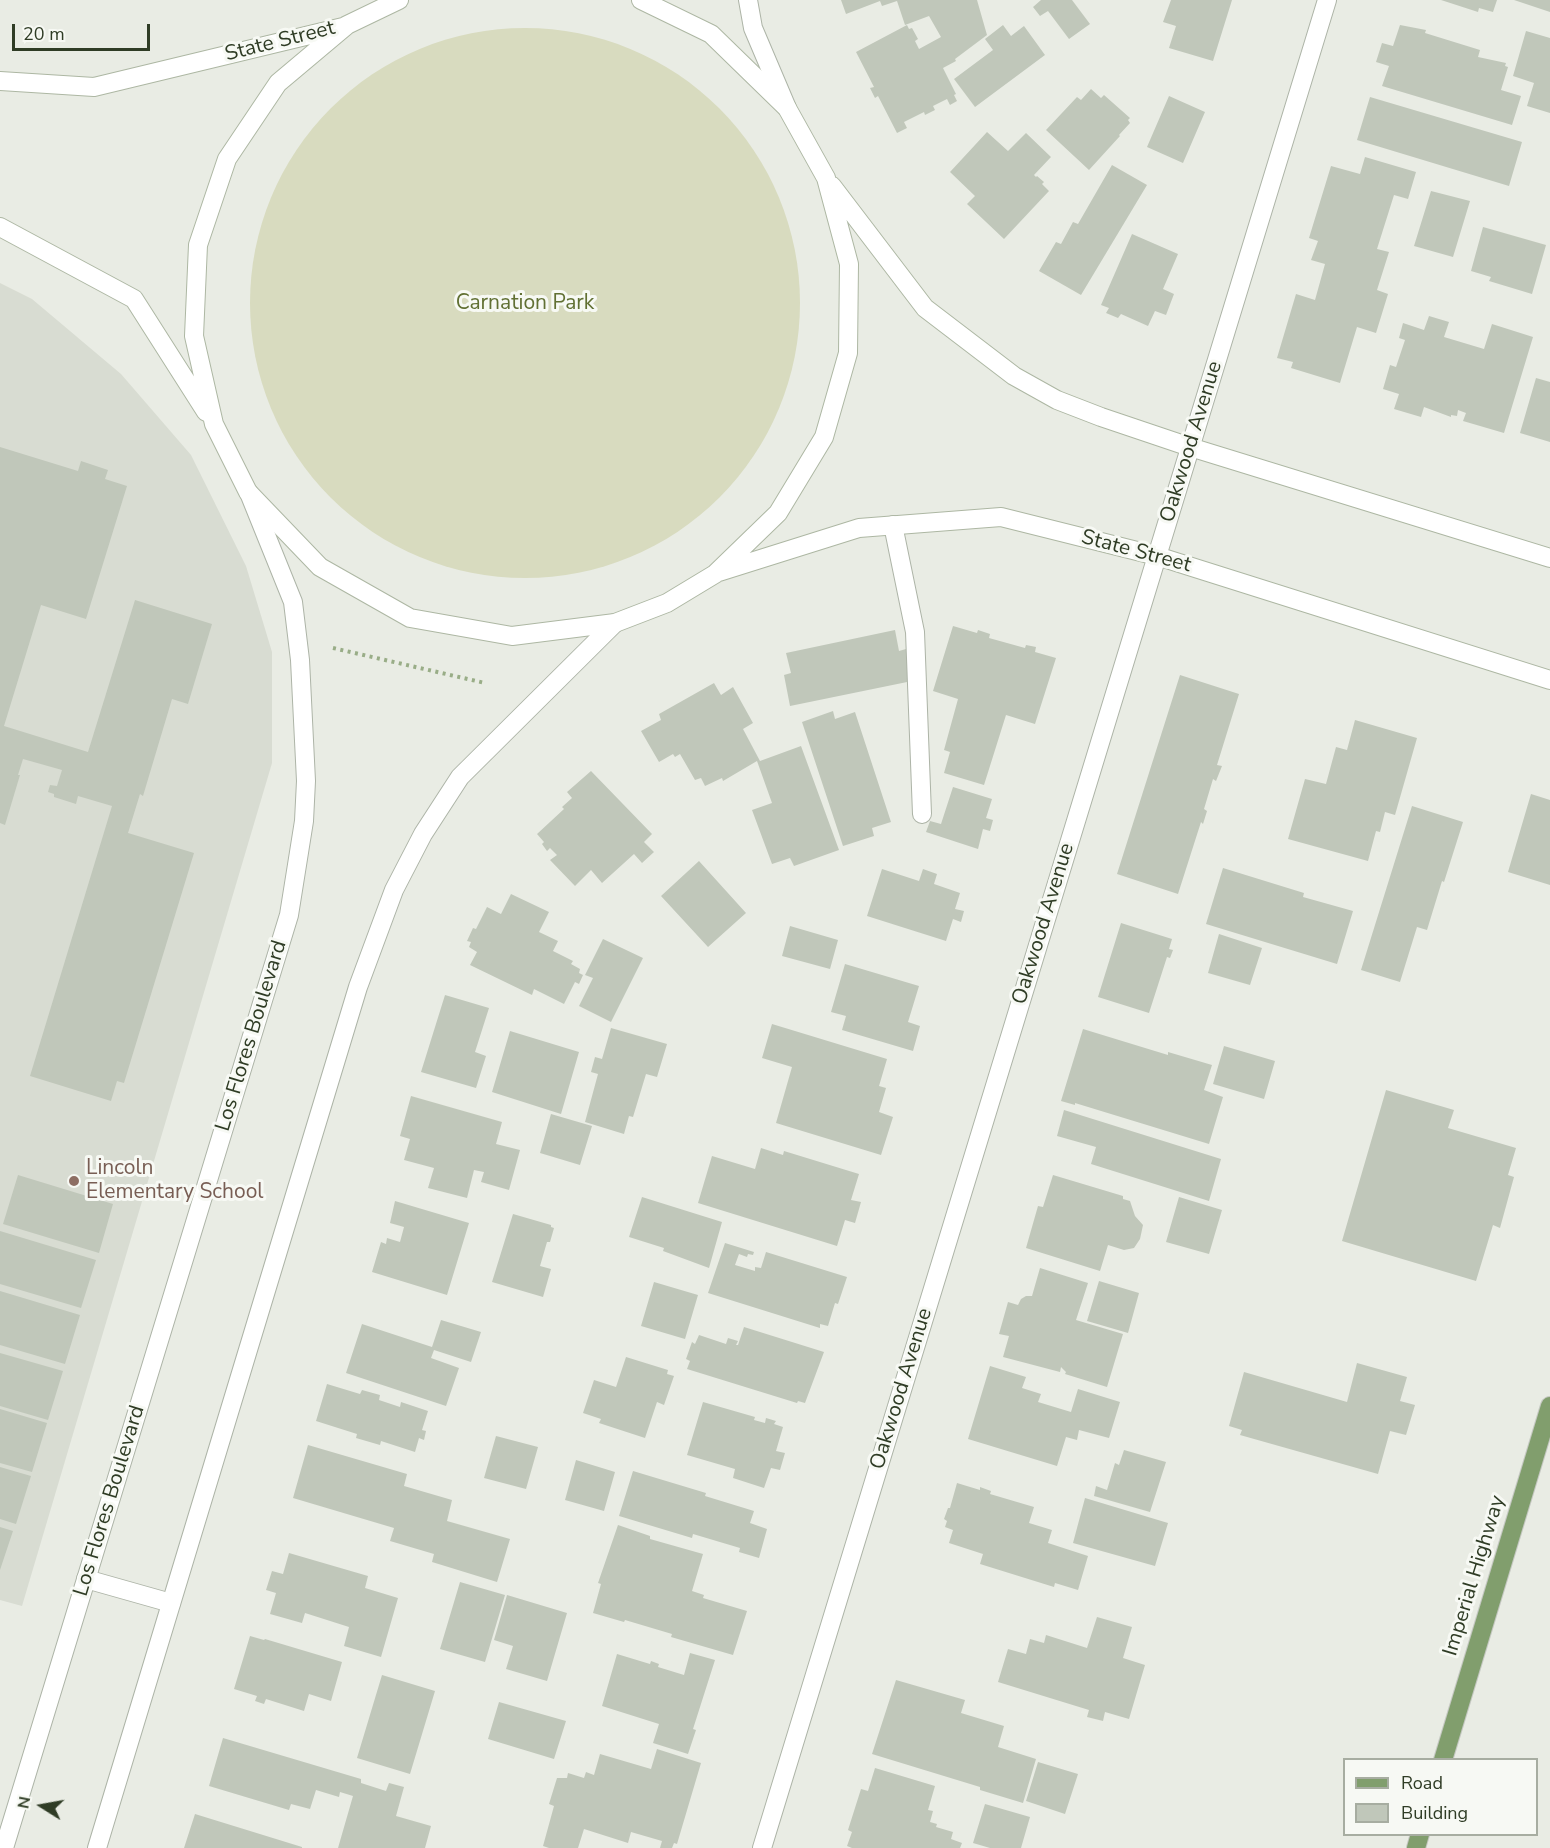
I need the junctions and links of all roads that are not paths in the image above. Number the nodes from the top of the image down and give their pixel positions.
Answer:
1 (399, 0) edge
2 (640, 0) edge
3 (748, 0) edge
4 (1327, 0) edge
5 (347, 25) junction
6 (0, 81) edge
7 (787, 108) junction
8 (826, 178) junction
9 (0, 227) edge
10 (214, 424) junction
11 (1190, 447) junction
12 (248, 492) junction
13 (893, 525) junction
14 (1157, 556) junction
15 (1550, 558) edge
16 (715, 574) junction
17 (615, 623) junction
18 (1550, 680) edge
19 (922, 814) dead end
20 (1550, 1406) edge
21 (86, 1579) junction
22 (171, 1603) junction
23 (1444, 1758) edge
24 (4, 1848) edge
25 (97, 1848) edge
26 (762, 1848) edge

1 - 5 street
2 - 7 street
3 - 7 street
4 - 11 street, Oakwood Avenue
5 - 6 street, State Street
5 - 10 street
7 - 8 street
8 - 11 street
8 - 16 street
9 - 10 street
10 - 12 street
11 - 14 street, Oakwood Avenue
11 - 15 street
12 - 17 street
12 - 21 street, Los Flores Boulevard
13 - 14 street, State Street
13 - 16 street, State Street
13 - 19 street
14 - 18 street, State Street
14 - 26 street, Oakwood Avenue
16 - 17 street
17 - 22 street
20 - 23 main road, Imperial Highway
21 - 22 street
21 - 24 street, Los Flores Boulevard
22 - 25 street

